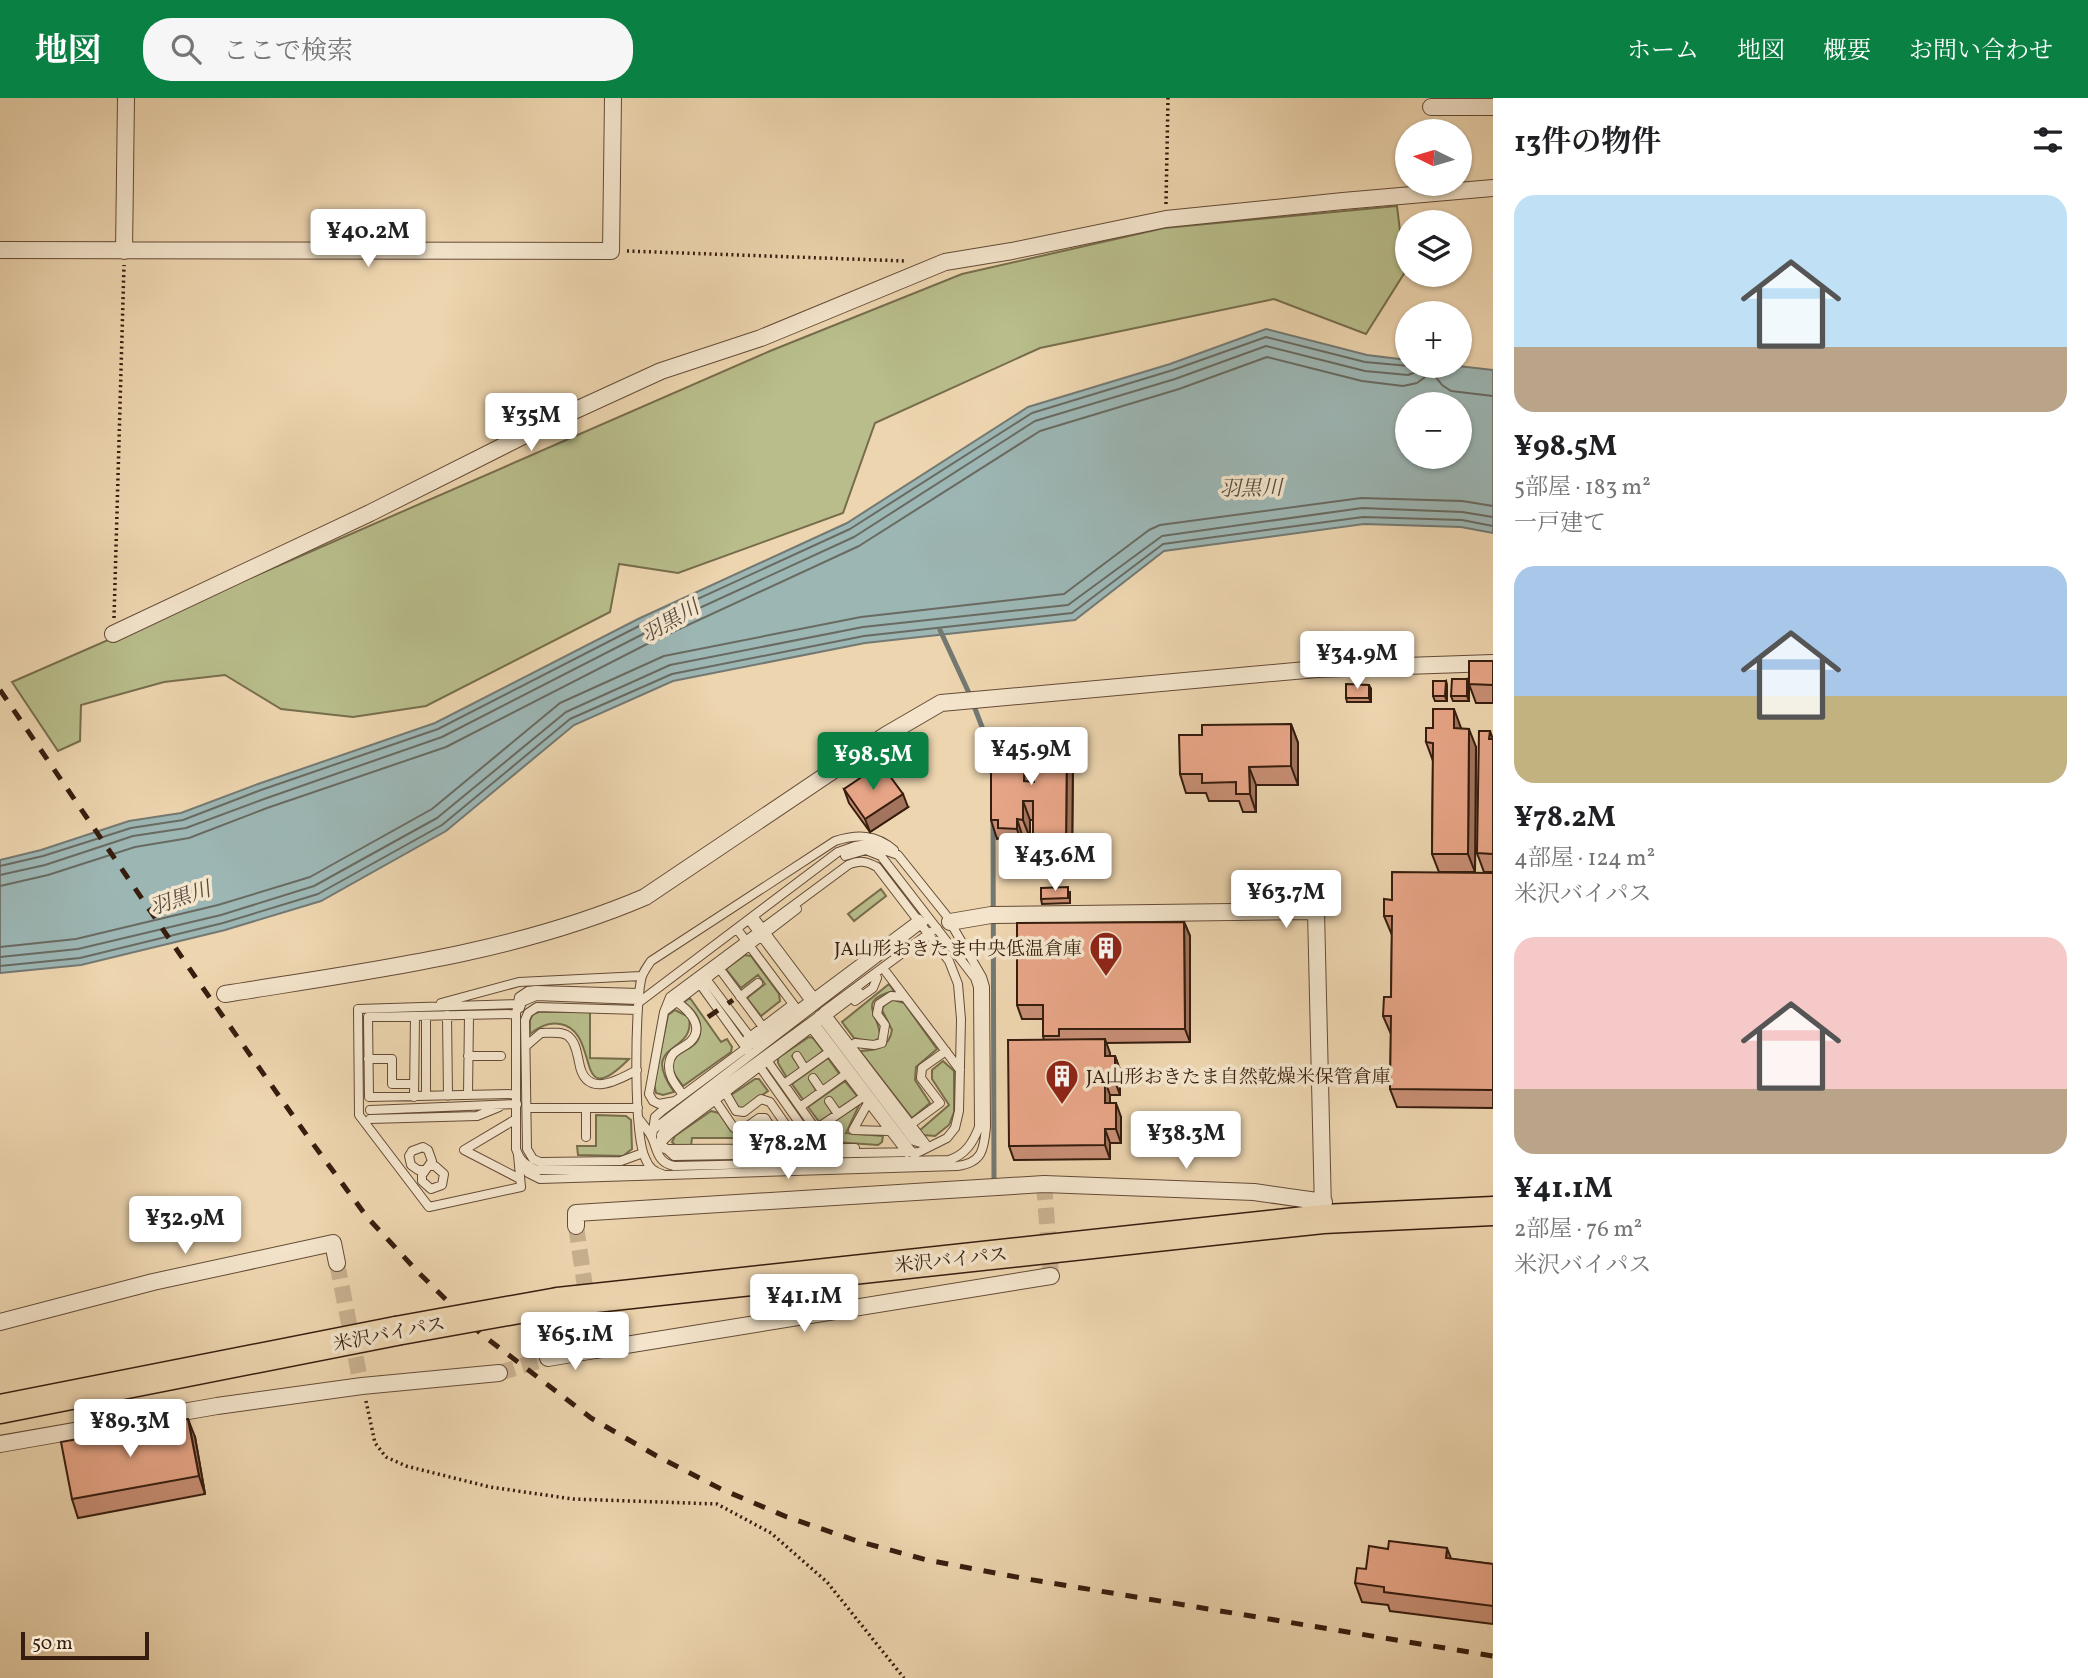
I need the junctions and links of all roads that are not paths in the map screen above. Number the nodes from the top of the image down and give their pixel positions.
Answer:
1 (126, 98) edge
2 (613, 98) edge
3 (1431, 107) dead end
4 (1493, 107) edge
5 (1493, 188) edge
6 (0, 250) edge
7 (124, 251) junction
8 (113, 634) road end
9 (1493, 663) edge
10 (898, 855) junction
11 (927, 916) junction
12 (752, 920) junction
13 (917, 924) junction
14 (942, 927) junction
15 (740, 929) junction
16 (762, 933) junction
17 (928, 937) junction
18 (750, 942) junction
19 (719, 968) junction
20 (886, 972) junction
21 (641, 976) junction
22 (703, 982) junction
23 (758, 983) dead end
24 (225, 994) dead end
25 (740, 997) junction
26 (904, 997) junction
27 (675, 1002) junction
28 (638, 1003) junction
29 (428, 1006) junction
30 (806, 1006) junction
31 (664, 1012) junction
32 (516, 1013) junction
33 (468, 1015) junction
34 (415, 1016) junction
35 (426, 1016) junction
36 (447, 1016) junction
37 (819, 1019) junction
38 (763, 1027) junction
39 (526, 1046) junction
40 (851, 1047) junction
41 (752, 1050) junction
42 (946, 1051) junction
43 (829, 1052) junction
44 (655, 1055) junction
45 (468, 1056) junction
46 (501, 1056) dead end
47 (797, 1056) dead end
48 (765, 1058) junction
49 (369, 1059) junction
50 (637, 1067) junction
51 (805, 1069) junction
52 (960, 1070) junction
53 (846, 1074) junction
54 (813, 1078) dead end
55 (414, 1084) junction
56 (784, 1084) junction
57 (822, 1091) junction
58 (724, 1093) junction
59 (516, 1094) junction
60 (468, 1095) junction
61 (683, 1095) junction
62 (426, 1096) junction
63 (447, 1096) junction
64 (369, 1097) junction
65 (414, 1097) junction
66 (715, 1100) junction
67 (865, 1100) junction
68 (675, 1101) junction
69 (829, 1101) dead end
70 (517, 1104) junction
71 (800, 1107) junction
72 (527, 1108) junction
73 (586, 1108) junction
74 (638, 1108) junction
75 (838, 1114) junction
76 (370, 1115) junction
77 (516, 1119) junction
78 (639, 1119) junction
79 (910, 1125) junction
80 (816, 1129) junction
81 (370, 1130) junction
82 (889, 1131) junction
83 (652, 1133) junction
84 (586, 1137) dead end
85 (947, 1138) junction
86 (927, 1145) junction
87 (662, 1146) junction
88 (785, 1148) junction
89 (802, 1148) junction
90 (817, 1148) junction
91 (828, 1148) junction
92 (907, 1150) junction
93 (643, 1153) junction
94 (520, 1158) junction
95 (919, 1161) junction
96 (411, 1165) junction
97 (427, 1168) junction
98 (653, 1170) junction
99 (401, 1172) junction
100 (666, 1175) junction
101 (520, 1179) junction
102 (440, 1187) junction
103 (451, 1202) junction
104 (1323, 1211) junction
105 (1493, 1211) edge
106 (576, 1226) dead end
107 (337, 1263) tunnel mouth
108 (1051, 1276) dead end
109 (0, 1322) edge
110 (548, 1358) tunnel mouth
111 (499, 1373) tunnel mouth
112 (0, 1409) edge
113 (0, 1444) edge

1 - 7 street
2 - 7 street
3 - 4 street
5 - 8 street
6 - 7 street
9 - 24 street
10 - 12 lane
10 - 14 lane
10 - 21 lane
11 - 12 lane
11 - 13 lane
11 - 14 lane
12 - 15 lane
12 - 16 lane
13 - 16 lane
13 - 17 lane
13 - 30 lane
14 - 17 lane
14 - 95 lane
14 - 100 lane
14 - 104 street
15 - 18 lane
15 - 28 lane
16 - 18 lane
16 - 30 lane
17 - 20 lane
17 - 37 lane
17 - 52 lane
18 - 19 lane
18 - 30 lane
18 - 31 lane
19 - 22 lane
19 - 25 lane
20 - 26 lane
20 - 37 lane
21 - 28 lane
21 - 29 lane
22 - 27 lane
22 - 41 lane
23 - 25 lane
25 - 38 lane
26 - 40 lane
26 - 42 lane
27 - 31 lane
27 - 61 lane
28 - 32 lane
28 - 32 lane
28 - 39 lane
28 - 50 lane
29 - 32 lane
29 - 81 lane
30 - 37 lane
30 - 37 lane
30 - 38 lane
30 - 41 lane
31 - 44 lane
32 - 33 lane
32 - 59 lane
33 - 36 lane
33 - 45 lane
34 - 35 lane
34 - 49 lane
34 - 55 lane
35 - 36 lane
35 - 62 lane
36 - 63 lane
37 - 40 lane
37 - 43 lane
37 - 48 lane
37 - 86 lane
37 - 92 lane
38 - 41 lane
39 - 50 lane
39 - 72 lane
40 - 79 lane
41 - 48 lane
41 - 48 lane
41 - 58 lane
41 - 61 lane
41 - 83 lane
41 - 87 lane
41 - 90 lane
42 - 52 lane
42 - 79 lane
43 - 51 lane
43 - 53 lane
44 - 50 lane
44 - 68 lane
45 - 46 lane
45 - 60 lane
47 - 51 lane
48 - 56 lane
49 - 55 lane
49 - 64 lane
50 - 74 lane
51 - 56 lane
52 - 85 lane
53 - 57 lane
53 - 67 lane
54 - 57 lane
55 - 65 lane
56 - 71 lane
57 - 71 lane
58 - 66 lane
58 - 89 lane
59 - 60 lane
59 - 70 lane
60 - 63 lane
61 - 68 lane
62 - 63 lane
62 - 65 lane
64 - 65 lane
64 - 76 lane
66 - 87 lane
66 - 88 lane
67 - 75 lane
67 - 82 lane
67 - 82 lane
68 - 83 lane
69 - 75 lane
70 - 76 lane
70 - 77 lane
71 - 80 lane
72 - 73 lane
72 - 93 lane
73 - 74 lane
73 - 84 lane
74 - 78 lane
75 - 80 lane
76 - 81 lane
77 - 94 lane
77 - 101 lane
78 - 83 lane
78 - 93 lane
79 - 86 lane
80 - 91 lane
81 - 99 lane
82 - 92 lane
83 - 95 lane
85 - 86 lane
85 - 92 lane
86 - 92 lane
87 - 88 lane
87 - 92 lane
88 - 89 lane
89 - 90 lane
90 - 91 lane
91 - 92 lane
92 - 95 lane
93 - 98 lane
94 - 98 lane
94 - 100 lane
94 - 101 lane
96 - 97 lane
96 - 97 lane
96 - 99 lane
97 - 102 lane
97 - 102 lane
98 - 100 lane
99 - 103 lane
101 - 103 lane
102 - 103 lane
104 - 105 highway, 米沢バイパス
104 - 106 street
104 - 112 highway, 米沢バイパス, bridge
107 - 109 street
108 - 110 street
111 - 113 street

